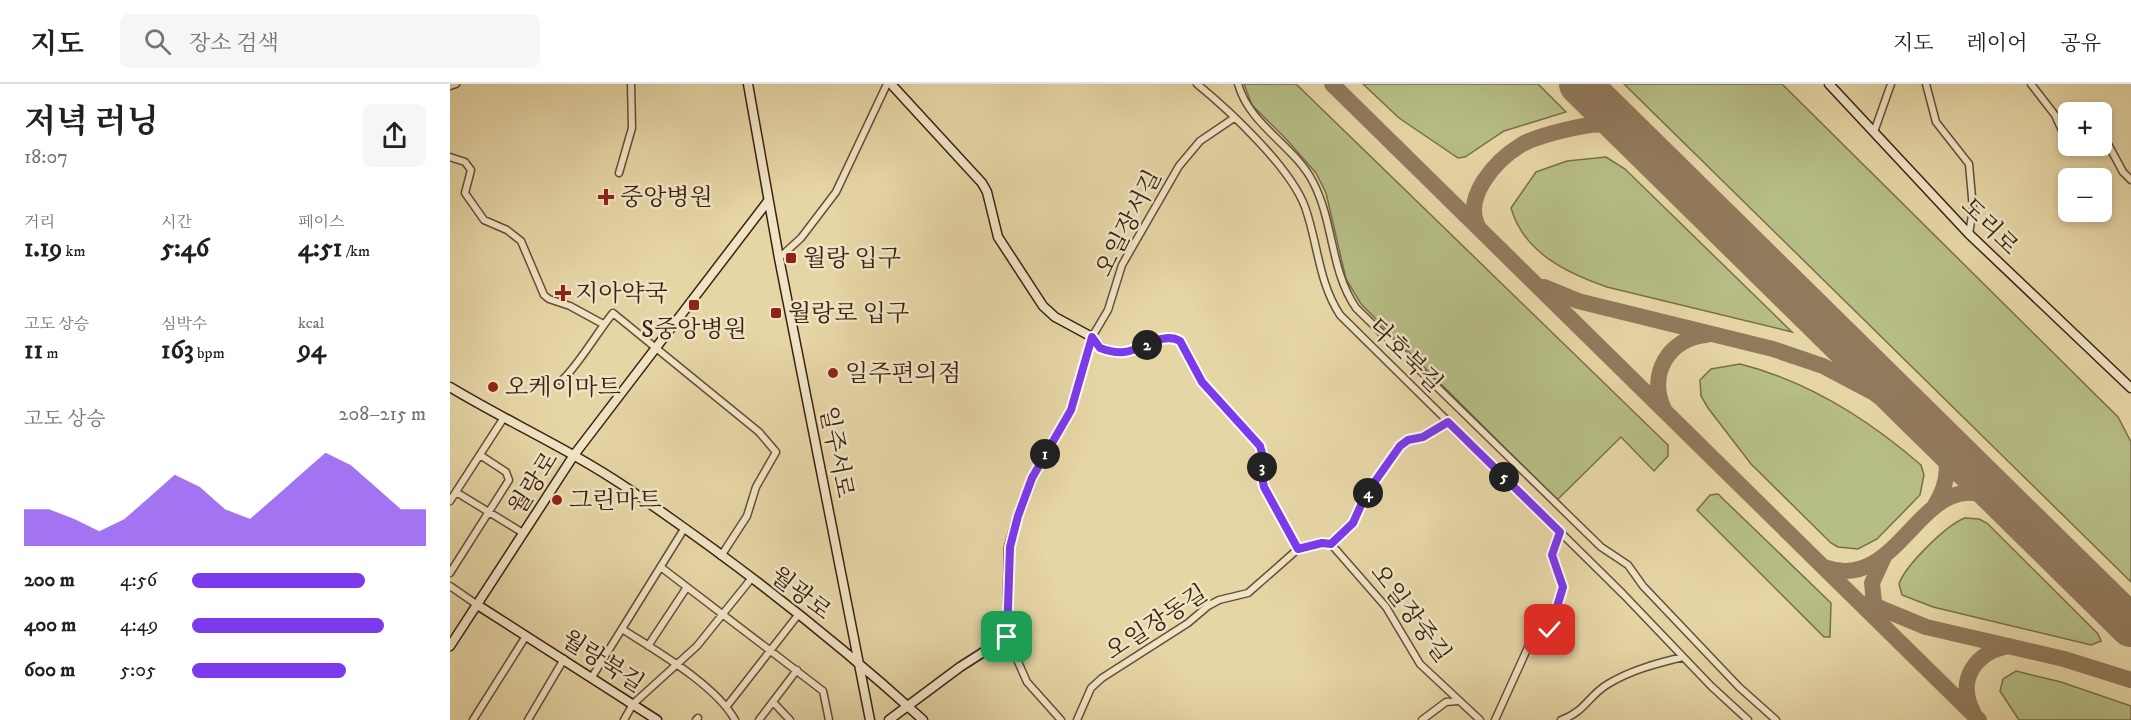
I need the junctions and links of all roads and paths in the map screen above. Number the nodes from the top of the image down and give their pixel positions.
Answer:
1 (456, 84) edge
2 (631, 84) edge
3 (748, 84) edge
4 (889, 84) edge
5 (1197, 84) edge
6 (1238, 84) edge
7 (1829, 84) edge
8 (1891, 84) edge
9 (1926, 84) edge
10 (2031, 84) edge
11 (450, 86) edge
12 (1234, 118) junction
13 (2058, 122) edge
14 (1874, 132) junction
15 (2112, 152) edge
16 (450, 157) edge
17 (619, 173) dead end
18 (2131, 180) edge
19 (768, 201) junction
20 (1970, 234) junction
21 (779, 258) junction
22 (603, 324) junction
23 (1092, 337) junction
24 (656, 347) junction
25 (561, 381) dead end
26 (450, 387) edge
27 (2131, 388) edge
28 (503, 419) junction
29 (1448, 422) junction
30 (480, 455) junction
31 (574, 455) junction
32 (456, 492) junction
33 (450, 501) edge
34 (488, 512) junction
35 (684, 529) junction
36 (1560, 532) junction
37 (524, 533) junction
38 (1331, 544) junction
39 (1298, 549) junction
40 (721, 556) junction
41 (662, 568) junction
42 (450, 573) edge
43 (751, 579) junction
44 (450, 586) edge
45 (687, 587) junction
46 (476, 604) junction
47 (722, 615) junction
48 (798, 615) junction
49 (622, 629) junction
50 (526, 636) junction
51 (1007, 637) junction
52 (450, 646) edge
53 (648, 646) junction
54 (770, 650) junction
55 (1683, 657) junction
56 (564, 659) junction
57 (858, 662) junction
58 (678, 666) junction
59 (797, 670) junction
60 (592, 677) junction
61 (1458, 701) junction
62 (772, 702) junction
63 (633, 704) junction
64 (728, 706) junction
65 (908, 706) junction
66 (473, 720) edge
67 (528, 720) edge
68 (624, 720) edge
69 (657, 720) edge
70 (735, 720) edge
71 (759, 720) edge
72 (790, 720) edge
73 (829, 720) edge
74 (870, 720) edge
75 (890, 720) edge
76 (923, 720) edge
77 (1061, 720) edge
78 (1077, 720) edge
79 (1422, 720) edge
80 (1480, 720) edge
81 (1495, 720) edge
82 (1561, 720) edge
83 (1748, 720) edge
84 (1776, 720) edge

1 - 11 street
2 - 17 street
3 - 19 main road, 일주서로
4 - 21 street
4 - 23 main road
5 - 12 street, 다호북길
6 - 84 street
7 - 14 main road, 도리로
8 - 14 street
9 - 20 street
10 - 13 street
12 - 23 street, 오일장서길
12 - 29 street, 다호북길
14 - 20 main road, 도리로
15 - 18 street
16 - 22 street
19 - 21 main road, 일주서로
19 - 24 main road, 월랑로
20 - 27 main road, 도리로
21 - 57 main road, 일주서로
22 - 24 street
22 - 25 street
23 - 39 street
23 - 51 main road, 오일장서길
24 - 31 main road, 월랑로
24 - 40 street
26 - 28 main road, 월광로
28 - 30 street
28 - 31 main road, 월광로
29 - 36 street, 다호북길
29 - 38 street
30 - 32 street
30 - 34 street
31 - 35 main road, 월광로
31 - 37 main road, 월랑로
32 - 33 street
32 - 34 street
34 - 37 street
34 - 42 street
35 - 40 main road, 월광로
35 - 41 street
36 - 55 street, 다호북길
36 - 81 street
37 - 46 main road, 월랑로
38 - 39 street
38 - 61 street, 오일장중길
39 - 78 street, 오일장동길
40 - 43 main road, 월광로
41 - 45 street
41 - 49 street
43 - 47 street
43 - 48 main road, 월광로
44 - 46 street
45 - 47 street
45 - 53 street
46 - 50 main road, 월랑북길
46 - 52 main road, 월랑로
47 - 54 street
47 - 58 street
48 - 54 street
48 - 57 main road, 월광로
49 - 53 street
49 - 60 street
50 - 56 main road, 월랑북길
50 - 66 street, 월랑북길
51 - 65 main road
51 - 77 street
53 - 58 street
54 - 59 street
54 - 64 street
55 - 82 street
55 - 83 street, 다호북길
56 - 60 main road, 월랑북길
56 - 67 street
57 - 65 main road, 월광로
57 - 74 main road, 일주서로
58 - 63 street
58 - 64 street
59 - 62 street
59 - 73 street
60 - 63 main road, 월랑북길
61 - 79 street
61 - 80 street, 오일장중길
62 - 71 street
62 - 72 street
63 - 68 street
63 - 69 main road, 월랑북길
64 - 70 street
65 - 75 main road
65 - 76 main road, 월광로

